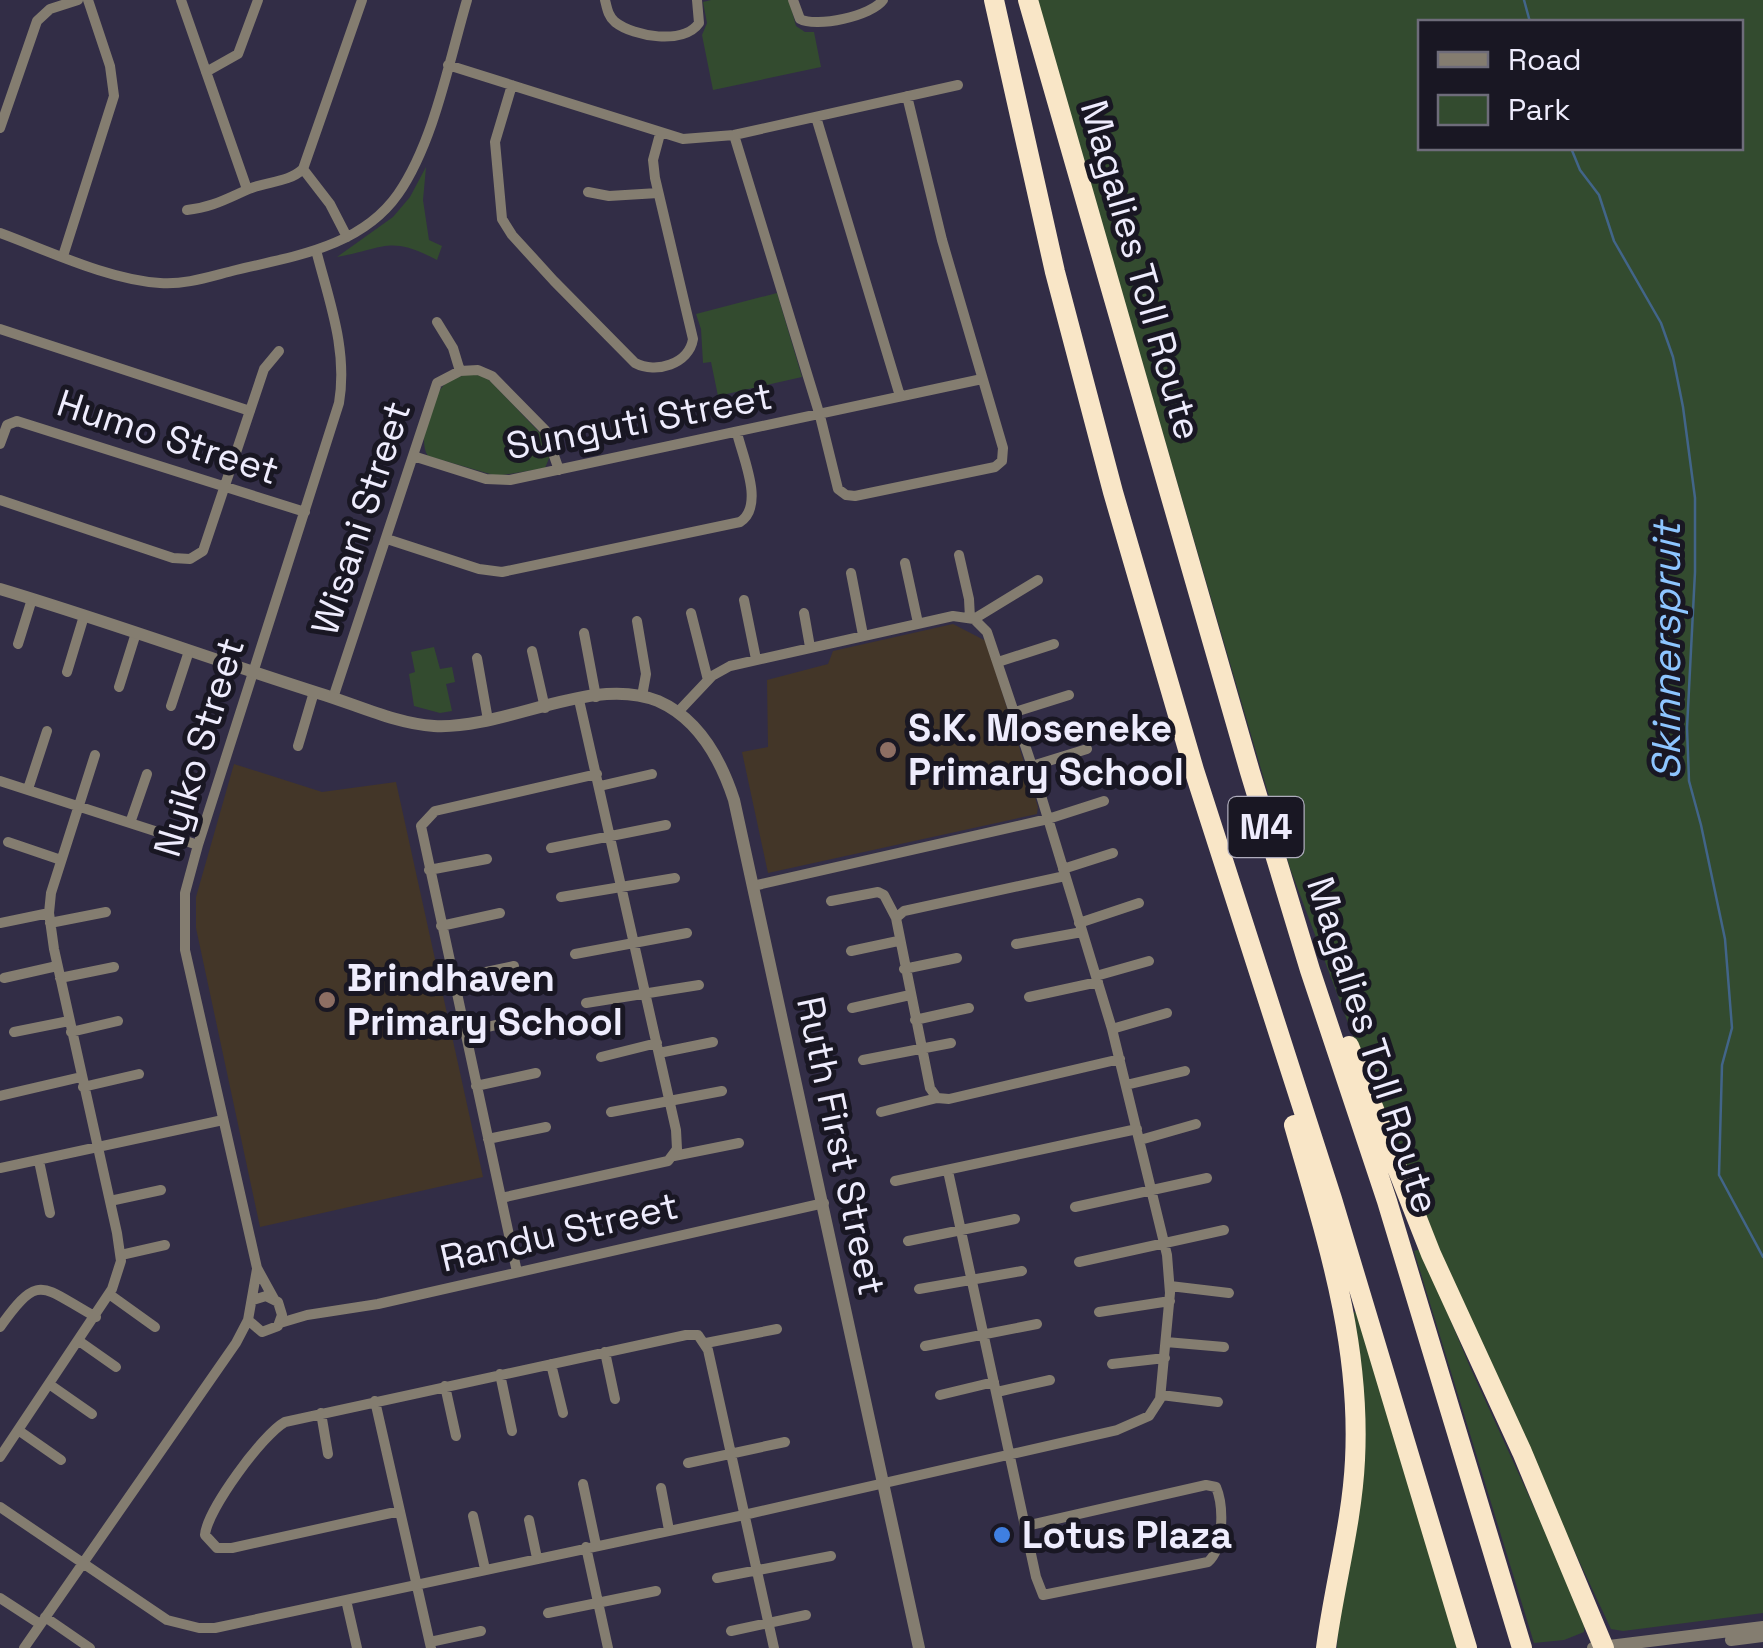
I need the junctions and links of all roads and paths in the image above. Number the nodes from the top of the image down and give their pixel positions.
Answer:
1 (78, 0) edge
2 (88, 0) edge
3 (181, 0) edge
4 (258, 0) edge
5 (362, 0) edge
6 (467, 0) edge
7 (605, 0) edge
8 (697, 0) edge
9 (793, 0) edge
10 (882, 0) edge
11 (994, 0) edge
12 (1028, 0) edge
13 (448, 65) junction
14 (206, 72) junction
15 (512, 85) junction
16 (958, 85) dead end
17 (907, 96) junction
18 (816, 117) junction
19 (0, 128) edge
20 (660, 134) junction
21 (734, 135) junction
22 (304, 169) junction
23 (247, 190) junction
24 (588, 192) dead end
25 (658, 193) junction
26 (187, 210) dead end
27 (0, 234) edge
28 (348, 237) junction
29 (316, 250) junction
30 (62, 256) junction
31 (437, 322) dead end
32 (0, 329) edge
33 (279, 351) dead end
34 (460, 371) junction
35 (982, 379) junction
36 (900, 396) junction
37 (250, 410) junction
38 (820, 416) junction
39 (737, 433) junction
40 (0, 444) edge
41 (413, 456) junction
42 (559, 470) junction
43 (224, 487) junction
44 (0, 500) edge
45 (305, 512) junction
46 (386, 539) junction
47 (959, 555) dead end
48 (905, 563) dead end
49 (850, 574) dead end
50 (1038, 580) dead end
51 (0, 589) edge
52 (32, 599) junction
53 (744, 600) dead end
54 (804, 613) dead end
55 (690, 614) dead end
56 (84, 616) junction
57 (972, 619) junction
58 (637, 620) dead end
59 (918, 623) junction
60 (136, 633) junction
61 (584, 634) dead end
62 (863, 635) junction
63 (18, 644) dead end
64 (1054, 644) dead end
65 (810, 648) junction
66 (189, 651) junction
67 (532, 651) dead end
68 (476, 658) dead end
69 (756, 660) junction
70 (998, 662) junction
71 (67, 672) dead end
72 (253, 673) junction
73 (708, 680) junction
74 (119, 687) dead end
75 (314, 692) junction
76 (1069, 695) dead end
77 (642, 696) junction
78 (596, 697) junction
79 (334, 698) junction
80 (579, 700) junction
81 (170, 706) dead end
82 (545, 708) junction
83 (678, 712) junction
84 (1014, 712) junction
85 (488, 720) junction
86 (47, 730) dead end
87 (298, 746) dead end
88 (1087, 749) dead end
89 (95, 754) dead end
90 (1032, 766) junction
91 (1194, 770) junction
92 (1250, 772) junction
93 (147, 774) dead end
94 (652, 774) dead end
95 (598, 780) junction
96 (0, 781) edge
97 (28, 790) junction
98 (1104, 801) dead end
99 (78, 806) junction
100 (1048, 819) junction
101 (130, 822) junction
102 (666, 825) dead end
103 (611, 836) junction
104 (8, 842) dead end
105 (198, 845) junction
106 (551, 848) dead end
107 (1113, 853) dead end
108 (487, 858) dead end
109 (61, 860) junction
110 (429, 870) junction
111 (1064, 872) junction
112 (675, 878) dead end
113 (753, 886) junction
114 (622, 888) junction
115 (562, 896) dead end
116 (831, 901) dead end
117 (1139, 903) dead end
118 (106, 912) dead end
119 (500, 913) dead end
120 (49, 918) junction
121 (896, 918) junction
122 (0, 923) edge
123 (441, 926) junction
124 (1081, 927) junction
125 (687, 933) dead end
126 (634, 942) junction
127 (898, 942) junction
128 (1016, 944) dead end
129 (851, 952) dead end
130 (575, 954) dead end
131 (957, 958) dead end
132 (1150, 962) dead end
133 (514, 966) dead end
134 (114, 967) dead end
135 (904, 969) junction
136 (59, 972) junction
137 (4, 978) dead end
138 (453, 979) junction
139 (1096, 979) junction
140 (699, 985) dead end
141 (646, 993) junction
142 (910, 995) junction
143 (1029, 997) dead end
144 (586, 1004) dead end
145 (852, 1008) dead end
146 (969, 1008) dead end
147 (1167, 1013) dead end
148 (527, 1018) dead end
149 (118, 1020) dead end
150 (915, 1020) junction
151 (70, 1027) junction
152 (1112, 1029) junction
153 (14, 1032) dead end
154 (464, 1032) junction
155 (714, 1042) dead end
156 (952, 1043) dead end
157 (658, 1048) junction
158 (921, 1049) junction
159 (601, 1057) dead end
160 (1120, 1059) junction
161 (862, 1060) dead end
162 (1185, 1071) dead end
163 (536, 1073) dead end
164 (139, 1074) dead end
165 (82, 1082) junction
166 (1126, 1085) junction
167 (476, 1086) junction
168 (722, 1091) dead end
169 (0, 1096) edge
170 (937, 1098) junction
171 (670, 1099) junction
172 (611, 1112) dead end
173 (881, 1112) dead end
174 (224, 1120) junction
175 (1196, 1124) dead end
176 (546, 1127) dead end
177 (1139, 1135) junction
178 (488, 1139) junction
179 (739, 1143) dead end
180 (98, 1150) junction
181 (674, 1156) junction
182 (39, 1161) junction
183 (0, 1168) edge
184 (948, 1171) junction
185 (1206, 1178) dead end
186 (895, 1181) dead end
187 (160, 1190) dead end
188 (1152, 1190) junction
189 (501, 1198) junction
190 (110, 1201) junction
191 (824, 1203) junction
192 (1075, 1206) dead end
193 (50, 1214) dead end
194 (1014, 1219) dead end
195 (960, 1228) junction
196 (1224, 1230) dead end
197 (908, 1241) dead end
198 (1165, 1242) junction
199 (165, 1246) dead end
200 (121, 1255) junction
201 (1079, 1262) dead end
202 (257, 1268) junction
203 (1022, 1271) dead end
204 (517, 1272) junction
205 (972, 1282) junction
206 (1170, 1286) junction
207 (919, 1289) dead end
208 (1229, 1293) dead end
209 (109, 1294) junction
210 (253, 1300) junction
211 (1170, 1301) junction
212 (278, 1302) junction
213 (1099, 1312) dead end
214 (308, 1315) junction
215 (96, 1316) junction
216 (248, 1320) junction
217 (280, 1322) junction
218 (1037, 1324) dead end
219 (0, 1327) edge
220 (154, 1327) dead end
221 (777, 1329) dead end
222 (262, 1332) junction
223 (984, 1334) junction
224 (79, 1341) junction
225 (236, 1342) junction
226 (1166, 1342) junction
227 (706, 1343) junction
228 (926, 1346) dead end
229 (1224, 1347) dead end
230 (606, 1352) junction
231 (1165, 1358) junction
232 (551, 1364) junction
233 (1112, 1364) dead end
234 (116, 1367) dead end
235 (500, 1374) junction
236 (1050, 1380) dead end
237 (50, 1384) junction
238 (445, 1386) junction
239 (995, 1387) junction
240 (940, 1395) dead end
241 (1161, 1395) junction
242 (614, 1399) dead end
243 (375, 1401) junction
244 (1218, 1402) dead end
245 (563, 1412) dead end
246 (321, 1413) junction
247 (92, 1414) dead end
248 (18, 1430) junction
249 (512, 1431) dead end
250 (456, 1436) dead end
251 (785, 1442) dead end
252 (1010, 1453) junction
253 (328, 1454) dead end
254 (730, 1454) junction
255 (0, 1456) edge
256 (61, 1460) dead end
257 (688, 1464) dead end
258 (884, 1481) junction
259 (583, 1484) dead end
260 (660, 1488) dead end
261 (0, 1507) edge
262 (400, 1512) junction
263 (744, 1515) junction
264 (473, 1516) dead end
265 (530, 1520) dead end
266 (1026, 1526) junction
267 (669, 1530) junction
268 (591, 1546) junction
269 (831, 1556) dead end
270 (537, 1558) junction
271 (82, 1565) junction
272 (485, 1569) junction
273 (756, 1570) junction
274 (717, 1578) dead end
275 (416, 1584) junction
276 (656, 1590) dead end
277 (0, 1598) edge
278 (346, 1600) junction
279 (598, 1602) junction
280 (548, 1614) dead end
281 (806, 1615) dead end
282 (43, 1620) junction
283 (768, 1623) junction
284 (1763, 1626) edge
285 (482, 1630) dead end
286 (731, 1631) dead end
287 (1763, 1636) edge
288 (430, 1645) edge
289 (1604, 1647) edge
290 (24, 1648) edge
291 (90, 1648) edge
292 (357, 1648) edge
293 (608, 1648) edge
294 (774, 1648) edge
295 (919, 1648) edge
296 (1326, 1648) edge
297 (1467, 1648) edge
298 (1522, 1648) edge
299 (1593, 1648) edge
300 (1658, 1648) edge

1 - 19 street
2 - 30 street
3 - 14 street
4 - 14 street
5 - 22 street
6 - 13 street
7 - 8 street
9 - 10 street
11 - 91 highway, Magalies Toll Route / M4
12 - 92 highway, Magalies Toll Route / M4
13 - 15 street
13 - 28 street
14 - 23 street
15 - 20 street
15 - 25 street
16 - 17 street
17 - 18 street
17 - 35 street
18 - 21 street
18 - 36 street
20 - 21 street
20 - 25 street
21 - 38 street
22 - 23 street
22 - 28 street
23 - 26 street
24 - 25 street
27 - 30 street
28 - 29 street
29 - 30 street
29 - 45 street, Nyiko Street
31 - 34 street, Wisani Street
32 - 37 street
33 - 37 street
34 - 41 street, Wisani Street
34 - 42 street, Wisani Street
35 - 36 street, Sunguti Street
35 - 38 street
36 - 38 street, Sunguti Street
37 - 43 street
38 - 39 street, Sunguti Street
39 - 42 street, Sunguti Street
39 - 46 street
40 - 43 street, Humo Street
41 - 42 street, Sunguti Street
41 - 46 street, Wisani Street
43 - 44 street
43 - 45 street, Humo Street
45 - 72 street, Nyiko Street
46 - 79 street, Wisani Street
47 - 57 street
48 - 59 street
49 - 62 street
50 - 57 street
51 - 52 street, Ruth First Street
52 - 56 street, Ruth First Street
52 - 63 street
53 - 69 street
54 - 65 street
55 - 73 street
56 - 60 street, Ruth First Street
56 - 71 street
57 - 59 street
57 - 70 street
58 - 77 street
59 - 62 street
60 - 66 street, Ruth First Street
60 - 74 street
61 - 78 street
62 - 65 street
64 - 70 street
65 - 69 street
66 - 72 street, Ruth First Street
66 - 81 street
67 - 82 street
68 - 85 street
69 - 73 street
70 - 84 street
72 - 75 street, Ruth First Street
72 - 105 street, Nyiko Street
73 - 83 street
75 - 79 street, Ruth First Street
75 - 87 street
76 - 84 street
77 - 78 street, Ruth First Street
77 - 83 street, Ruth First Street
78 - 80 street, Ruth First Street
79 - 85 street, Ruth First Street
80 - 82 street, Ruth First Street
80 - 95 street
82 - 85 street, Ruth First Street
83 - 113 street, Ruth First Street
84 - 90 street
86 - 97 street
88 - 90 street
89 - 99 street
90 - 100 street
91 - 296 highway
91 - 297 highway, Magalies Toll Route / M4
92 - 289 highway
92 - 298 highway, Magalies Toll Route / M4
93 - 101 street
94 - 95 street
95 - 103 street
95 - 110 street
96 - 97 street
97 - 99 street
98 - 100 street
99 - 101 street
99 - 109 street
100 - 111 street
100 - 113 street
101 - 105 street
102 - 103 street
103 - 106 street
103 - 114 street
104 - 109 street
105 - 174 street, Nyiko Street
107 - 111 street
108 - 110 street
109 - 120 street
110 - 123 street
111 - 121 street
111 - 124 street
112 - 114 street
113 - 191 street, Ruth First Street
114 - 115 street
114 - 126 street
116 - 121 street
117 - 124 street
118 - 120 street
119 - 123 street
120 - 122 street
120 - 136 street
121 - 127 street
123 - 138 street
124 - 128 street
124 - 139 street
125 - 126 street
126 - 130 street
126 - 141 street
127 - 129 street
127 - 135 street
131 - 135 street
132 - 139 street
133 - 138 street
134 - 136 street
135 - 142 street
136 - 137 street
136 - 151 street
138 - 154 street
139 - 143 street
139 - 152 street
140 - 141 street
141 - 144 street
141 - 157 street
142 - 145 street
142 - 150 street
146 - 150 street
147 - 152 street
148 - 154 street
149 - 151 street
150 - 158 street
151 - 153 street
151 - 165 street
152 - 160 street
154 - 167 street
155 - 157 street
156 - 158 street
157 - 159 street
157 - 171 street
158 - 161 street
158 - 170 street
160 - 166 street
160 - 170 street
162 - 166 street
163 - 167 street
164 - 165 street
165 - 169 street
165 - 180 street
166 - 177 street
167 - 178 street
168 - 171 street
170 - 173 street
171 - 172 street
171 - 181 street
174 - 180 street
174 - 202 street, Nyiko Street
175 - 177 street
176 - 178 street
177 - 184 street
177 - 188 street
178 - 189 street
179 - 181 street
180 - 182 street
180 - 190 street
181 - 189 street
182 - 183 street
182 - 193 street
184 - 186 street
184 - 195 street
185 - 188 street
187 - 190 street
188 - 192 street
188 - 198 street
189 - 204 street
190 - 200 street
191 - 204 street, Randu Street
191 - 258 street, Ruth First Street
194 - 195 street
195 - 197 street
195 - 205 street
196 - 198 street
198 - 201 street
198 - 206 street
199 - 200 street
200 - 209 street
202 - 210 street, Nyiko Street
202 - 212 street, Nyiko Street
203 - 205 street
204 - 214 street, Randu Street
205 - 207 street
205 - 223 street
206 - 208 street
206 - 211 street
209 - 215 street
209 - 220 street
210 - 212 street
210 - 216 street
211 - 213 street
211 - 226 street
212 - 214 street, Randu Street
212 - 217 street
214 - 217 street, Randu Street
215 - 219 street
215 - 224 street
216 - 222 street
216 - 225 street
217 - 222 street
218 - 223 street
221 - 227 street
222 - 225 street
223 - 228 street
223 - 239 street
224 - 234 street
224 - 237 street
225 - 271 street
226 - 229 street
226 - 231 street
227 - 230 street
227 - 254 street
230 - 232 street
230 - 242 street
231 - 233 street
231 - 241 street
232 - 235 street
232 - 245 street
235 - 238 street
235 - 249 street
236 - 239 street
237 - 247 street
237 - 248 street
238 - 243 street
238 - 250 street
239 - 240 street
239 - 252 street
241 - 244 street
241 - 252 street
243 - 246 street
243 - 262 street
246 - 253 street
246 - 262 street
248 - 255 street
248 - 256 street
251 - 254 street
252 - 258 street
252 - 266 street
254 - 257 street
254 - 263 street
258 - 263 street
258 - 295 street, Ruth First Street
259 - 268 street
260 - 267 street
261 - 271 street
262 - 275 street
263 - 267 street
263 - 273 street
264 - 272 street
265 - 270 street
266 - 266 street
267 - 268 street
268 - 270 street
268 - 279 street
269 - 273 street
270 - 272 street
271 - 278 street
271 - 282 street
272 - 275 street
273 - 274 street
273 - 283 street
275 - 278 street
275 - 288 street
276 - 279 street
277 - 282 street
278 - 292 street
279 - 280 street
279 - 293 street
281 - 283 street
282 - 290 street
282 - 291 street
283 - 286 street
283 - 294 street
284 - 289 street
285 - 288 street
287 - 300 street
289 - 299 street

